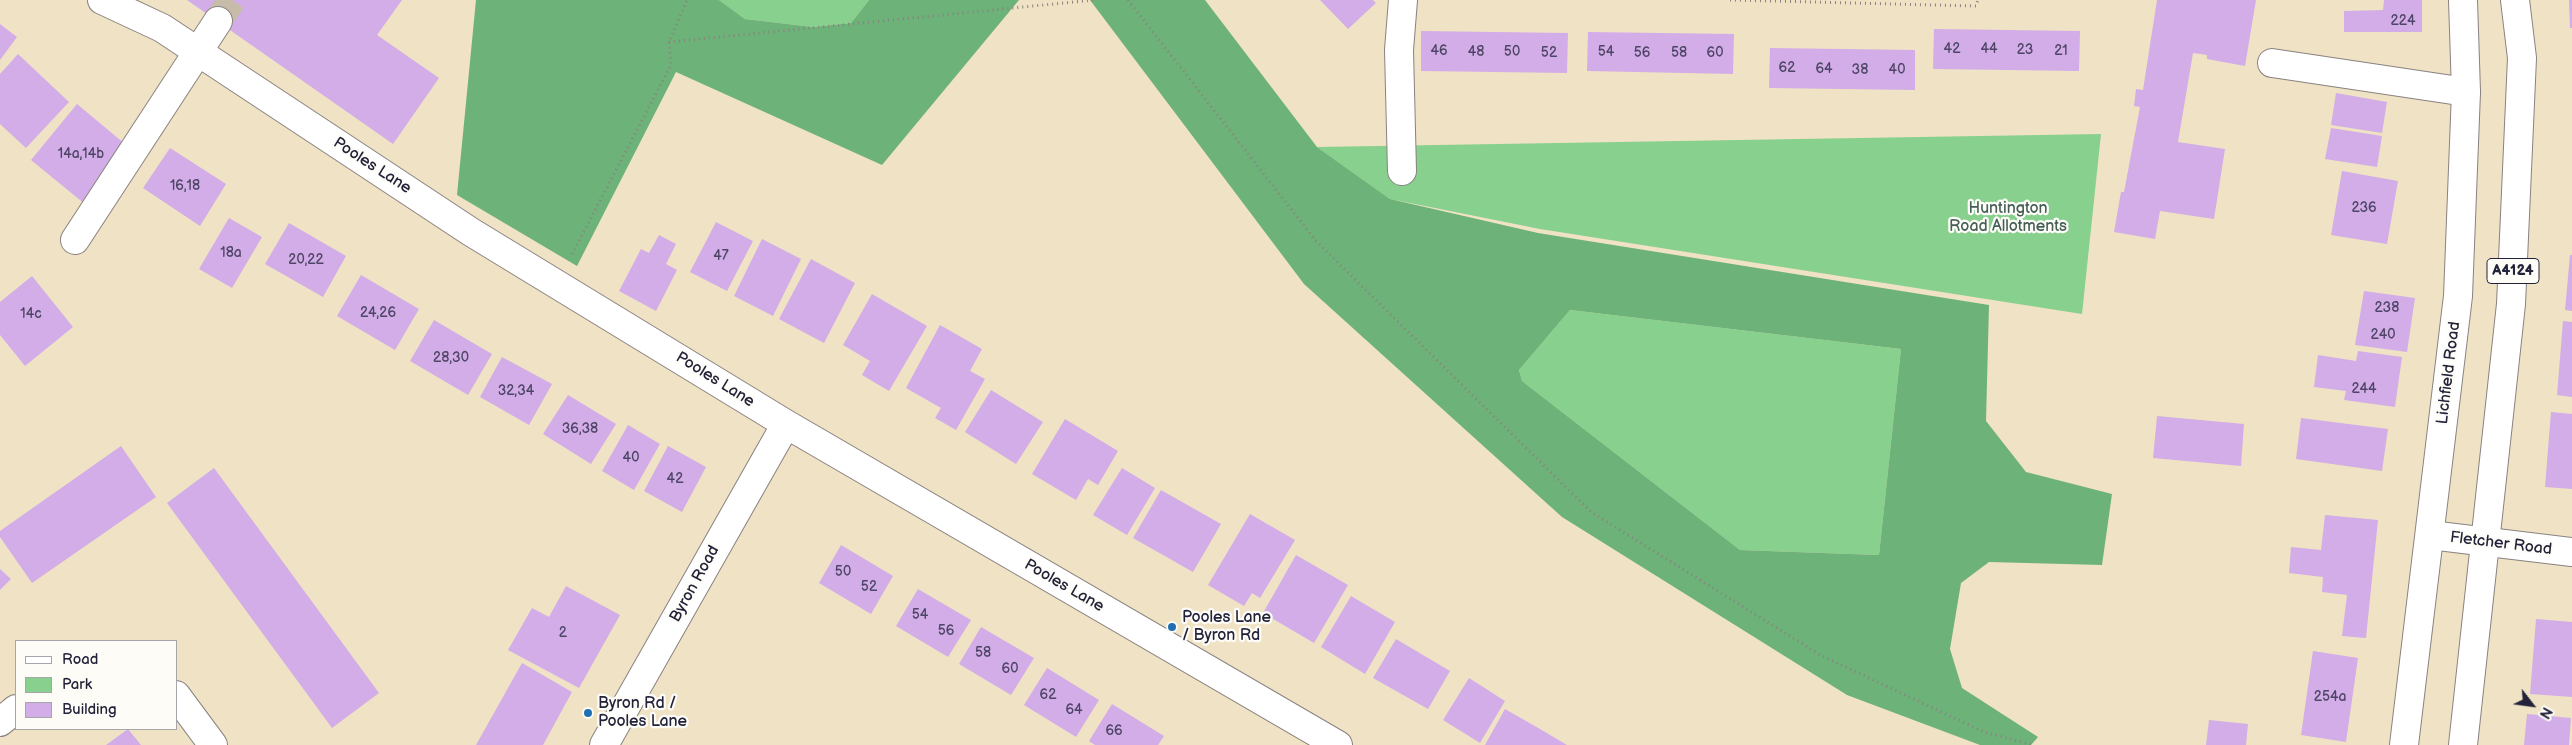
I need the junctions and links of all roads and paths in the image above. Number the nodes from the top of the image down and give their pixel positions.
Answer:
1 (102, 0) edge
2 (687, 0) edge
3 (1094, 0) edge
4 (1128, 0) edge
5 (1403, 0) edge
6 (1730, 0) edge
7 (1978, 0) edge
8 (2463, 0) edge
9 (2515, 0) edge
10 (218, 22) tunnel mouth
11 (670, 42) junction
12 (197, 51) junction
13 (2272, 63) dead end
14 (2466, 92) junction
15 (1402, 171) dead end
16 (75, 240) dead end
17 (558, 283) junction
18 (786, 424) junction
19 (2430, 535) junction
20 (2485, 541) junction
21 (2572, 552) edge
22 (178, 698) edge
23 (15, 710) edge
24 (0, 722) edge
25 (214, 745) edge
26 (604, 745) edge
27 (1338, 745) edge
28 (2033, 745) edge
29 (2404, 745) edge
30 (2463, 745) edge

1 - 12 street, Pooles Lane
2 - 11 path
3 - 11 path
4 - 28 path
5 - 15 street
6 - 7 path
8 - 14 street, Lichfield Road
9 - 20 street, A4124
10 - 12 street
11 - 17 path
12 - 16 street
12 - 17 street, Pooles Lane
13 - 14 street
14 - 19 street, Lichfield Road
17 - 18 street, Pooles Lane
18 - 26 street, Byron Road
18 - 27 street, Pooles Lane
19 - 20 street, Fletcher Road
19 - 29 street, Lichfield Road
20 - 21 street, Fletcher Road
20 - 30 street, A4124
22 - 25 street
23 - 24 street

